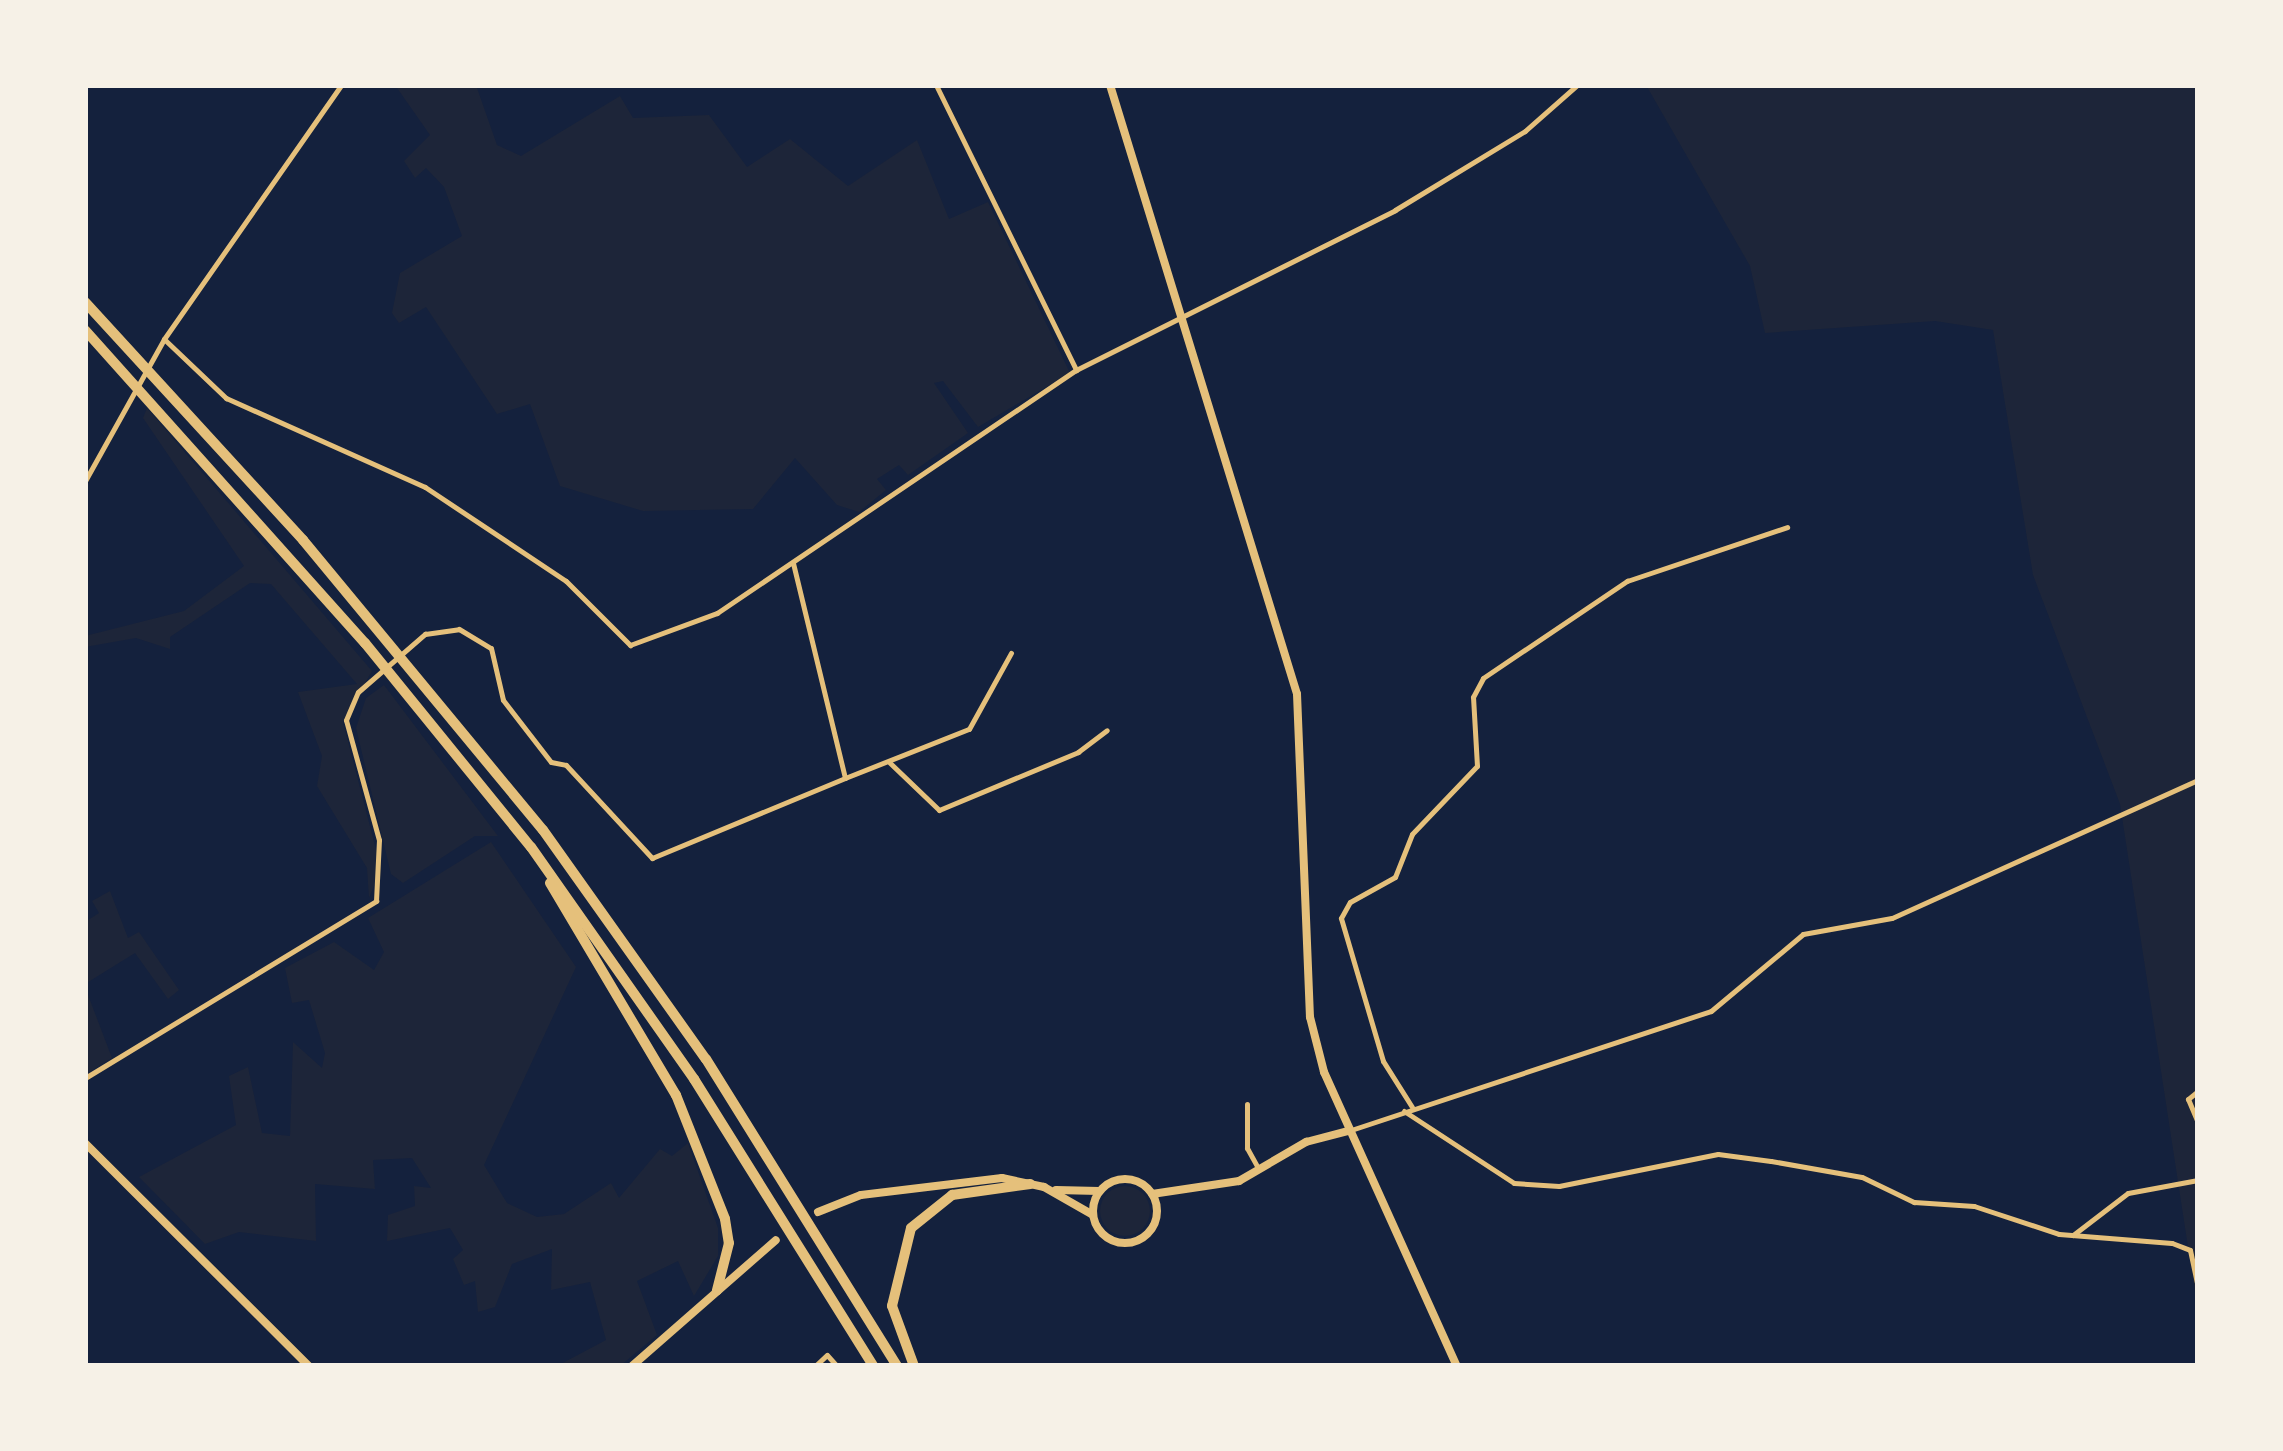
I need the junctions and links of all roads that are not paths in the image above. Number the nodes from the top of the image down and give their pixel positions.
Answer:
1 (341, 85) edge
2 (936, 85) edge
3 (1110, 85) edge
4 (1577, 85) edge
5 (85, 302) edge
6 (1183, 321) junction
7 (85, 330) edge
8 (164, 338) junction
9 (1076, 370) junction
10 (85, 481) edge
11 (1787, 527) dead end
12 (793, 564) junction
13 (1010, 653) dead end
14 (1108, 730) dead end
15 (890, 763) junction
16 (845, 778) junction
17 (2198, 780) edge
18 (530, 847) junction
19 (85, 1078) edge
20 (2198, 1091) edge
21 (1246, 1104) dead end
22 (1412, 1107) junction
23 (1404, 1110) junction
24 (2198, 1123) edge
25 (1348, 1131) junction
26 (85, 1143) edge
27 (1258, 1168) junction
28 (2198, 1180) edge
29 (1030, 1184) junction
30 (1052, 1190) junction
31 (1099, 1192) junction
32 (1152, 1194) junction
33 (1173, 1194) junction
34 (818, 1212) dead end
35 (1157, 1212) junction
36 (1093, 1215) junction
37 (2072, 1234) junction
38 (776, 1240) dead end
39 (2198, 1288) edge
40 (717, 1290) junction
41 (309, 1366) edge
42 (632, 1366) edge
43 (816, 1366) edge
44 (837, 1366) edge
45 (873, 1366) edge
46 (897, 1366) edge
47 (914, 1366) edge
48 (1457, 1366) edge

1 - 8 street
2 - 9 street
3 - 6 main road
4 - 6 street
5 - 46 highway
6 - 9 street
6 - 25 main road
7 - 18 highway
8 - 10 street
8 - 12 street
9 - 12 street
11 - 22 street
12 - 16 street
13 - 15 street
14 - 15 street
15 - 16 street
16 - 19 street
17 - 22 street
18 - 40 highway
18 - 45 highway
20 - 24 street
21 - 27 street
22 - 23 street
23 - 25 street
23 - 37 street
25 - 27 main road
25 - 48 main road
26 - 41 main road
27 - 33 main road
28 - 37 street
29 - 30 main road
29 - 34 main road
29 - 47 highway
30 - 31 main road
30 - 36 main road
31 - 32 main road
31 - 36 main road
32 - 33 main road
32 - 35 main road
33 - 35 main road
35 - 36 main road
37 - 39 street
38 - 40 main road
40 - 42 main road
43 - 44 street

